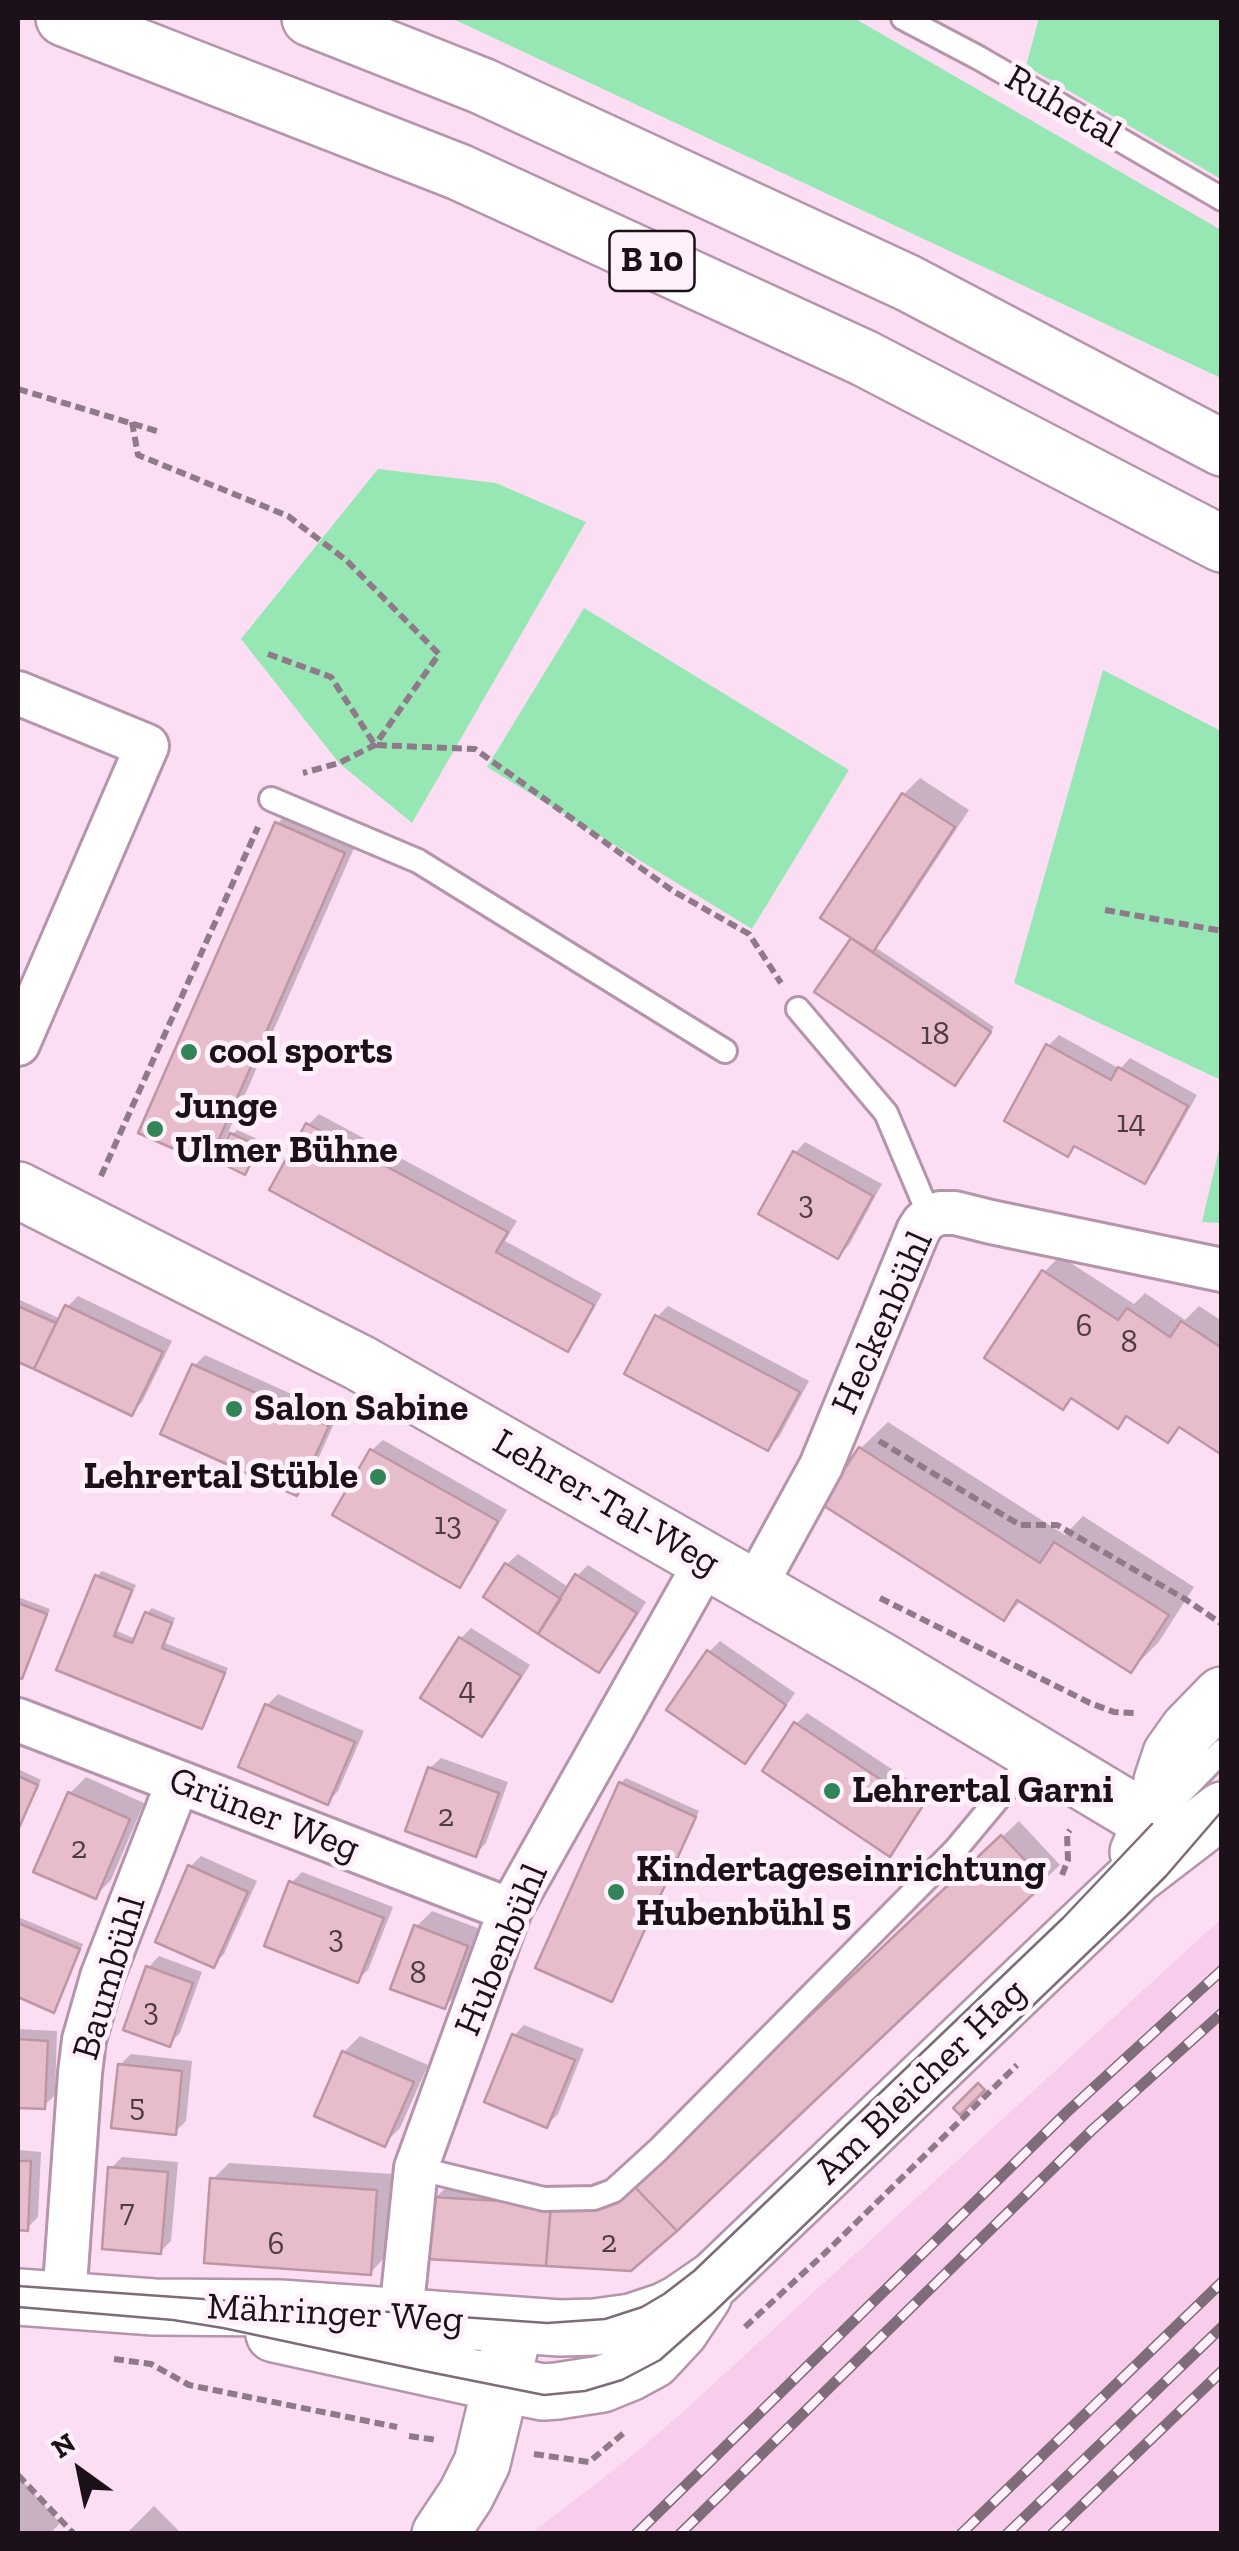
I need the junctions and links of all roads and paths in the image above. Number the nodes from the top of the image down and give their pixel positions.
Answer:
1 (64, 18) edge
2 (310, 18) edge
3 (903, 18) edge
4 (1222, 199) edge
5 (18, 390) edge
6 (132, 422) junction
7 (160, 432) dead end
8 (1222, 448) edge
9 (1222, 544) edge
10 (268, 654) dead end
11 (18, 693) edge
12 (375, 744) junction
13 (303, 774) dead end
14 (271, 799) joint
15 (1104, 910) dead end
16 (1222, 932) edge
17 (798, 1009) joint
18 (18, 1044) edge
19 (725, 1051) dead end
20 (98, 1183) dead end
21 (18, 1190) edge
22 (930, 1217) junction
23 (1222, 1270) edge
24 (841, 1418) junction
25 (707, 1560) junction
26 (754, 1588) junction
27 (1222, 1624) edge
28 (1222, 1696) edge
29 (18, 1720) edge
30 (1222, 1750) edge
31 (1036, 1753) junction
32 (178, 1782) junction
33 (1185, 1825) edge
34 (1068, 1860) dead end
35 (1054, 1887) dead end
36 (510, 1910) junction
37 (416, 2168) junction
38 (715, 2279) junction
39 (41, 2298) edge
40 (154, 2307) junction
41 (401, 2315) junction
42 (515, 2324) junction
43 (104, 2358) dead end
44 (502, 2384) junction
45 (397, 2427) dead end
46 (18, 2475) edge
47 (74, 2534) edge
48 (440, 2534) edge

1 - 9 main road, B 10
2 - 8 main road, B 10
3 - 4 lane, Ruhetal
5 - 6 path
6 - 7 path
6 - 12 path
10 - 12 path
11 - 18 street
12 - 13 path
12 - 17 path
14 - 19 lane
14 - 20 path
15 - 16 path
17 - 22 lane
21 - 25 main road, Lehrer-Tal-Weg
22 - 23 street, Heckenbühl
22 - 24 street, Heckenbühl
24 - 26 street, Heckenbühl
24 - 27 path
25 - 26 main road, Lehrer-Tal-Weg
25 - 36 street, Hubenbühl
26 - 31 main road, Lehrer-Tal-Weg
28 - 33 main road, Am Bleicher Hag
29 - 32 street, Grüner Weg
30 - 33 lane
31 - 33 main road, Lehrer-Tal-Weg
31 - 37 lane
32 - 36 street, Grüner Weg
32 - 39 street, Baumbühl
33 - 38 main road, Am Bleicher Hag
34 - 35 path
36 - 37 street, Hubenbühl
37 - 41 street, Hubenbühl
38 - 42 main road, Am Bleicher Hag
38 - 44 main road, Am Bleicher Hag
39 - 40 main road, Mähringer Weg
40 - 41 main road, Mähringer Weg
40 - 44 main road, Mähringer Weg
41 - 42 main road, Mähringer Weg
42 - 44 main road
43 - 45 path
44 - 48 main road
46 - 47 path

